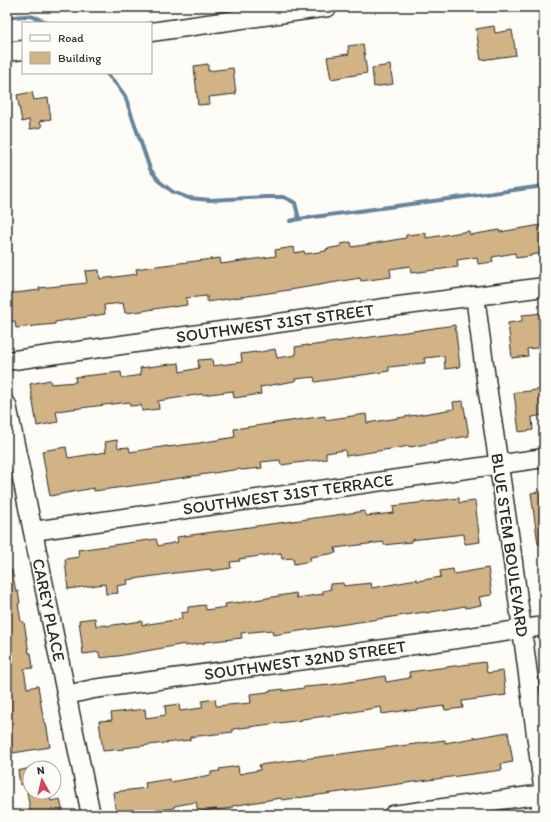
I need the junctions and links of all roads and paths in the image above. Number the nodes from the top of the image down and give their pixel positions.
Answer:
1 (328, 7) edge
2 (152, 32) edge
3 (22, 50) edge
4 (7, 52) edge
5 (544, 287) edge
6 (475, 296) junction
7 (7, 360) edge
8 (7, 405) edge
9 (544, 458) edge
10 (499, 464) junction
11 (33, 531) junction
12 (544, 626) edge
13 (522, 629) junction
14 (67, 695) junction
15 (544, 794) edge
16 (91, 815) edge
17 (393, 815) edge
18 (540, 815) edge

1 - 2 street
3 - 4 street
5 - 6 street, SOUTHWEST 31ST STREET
6 - 7 street, SOUTHWEST 31ST STREET
6 - 10 street, BLUE STEM BOULEVARD
8 - 11 street, CAREY PLACE
9 - 10 street, SOUTHWEST 31ST TERRACE
10 - 11 street, SOUTHWEST 31ST TERRACE
10 - 13 street, BLUE STEM BOULEVARD
11 - 14 street, CAREY PLACE
12 - 13 street, SOUTHWEST 32ND STREET
13 - 14 street, SOUTHWEST 32ND STREET
13 - 15 street, BLUE STEM BOULEVARD
14 - 16 street, CAREY PLACE
15 - 17 street
15 - 18 street, BLUE STEM BOULEVARD

